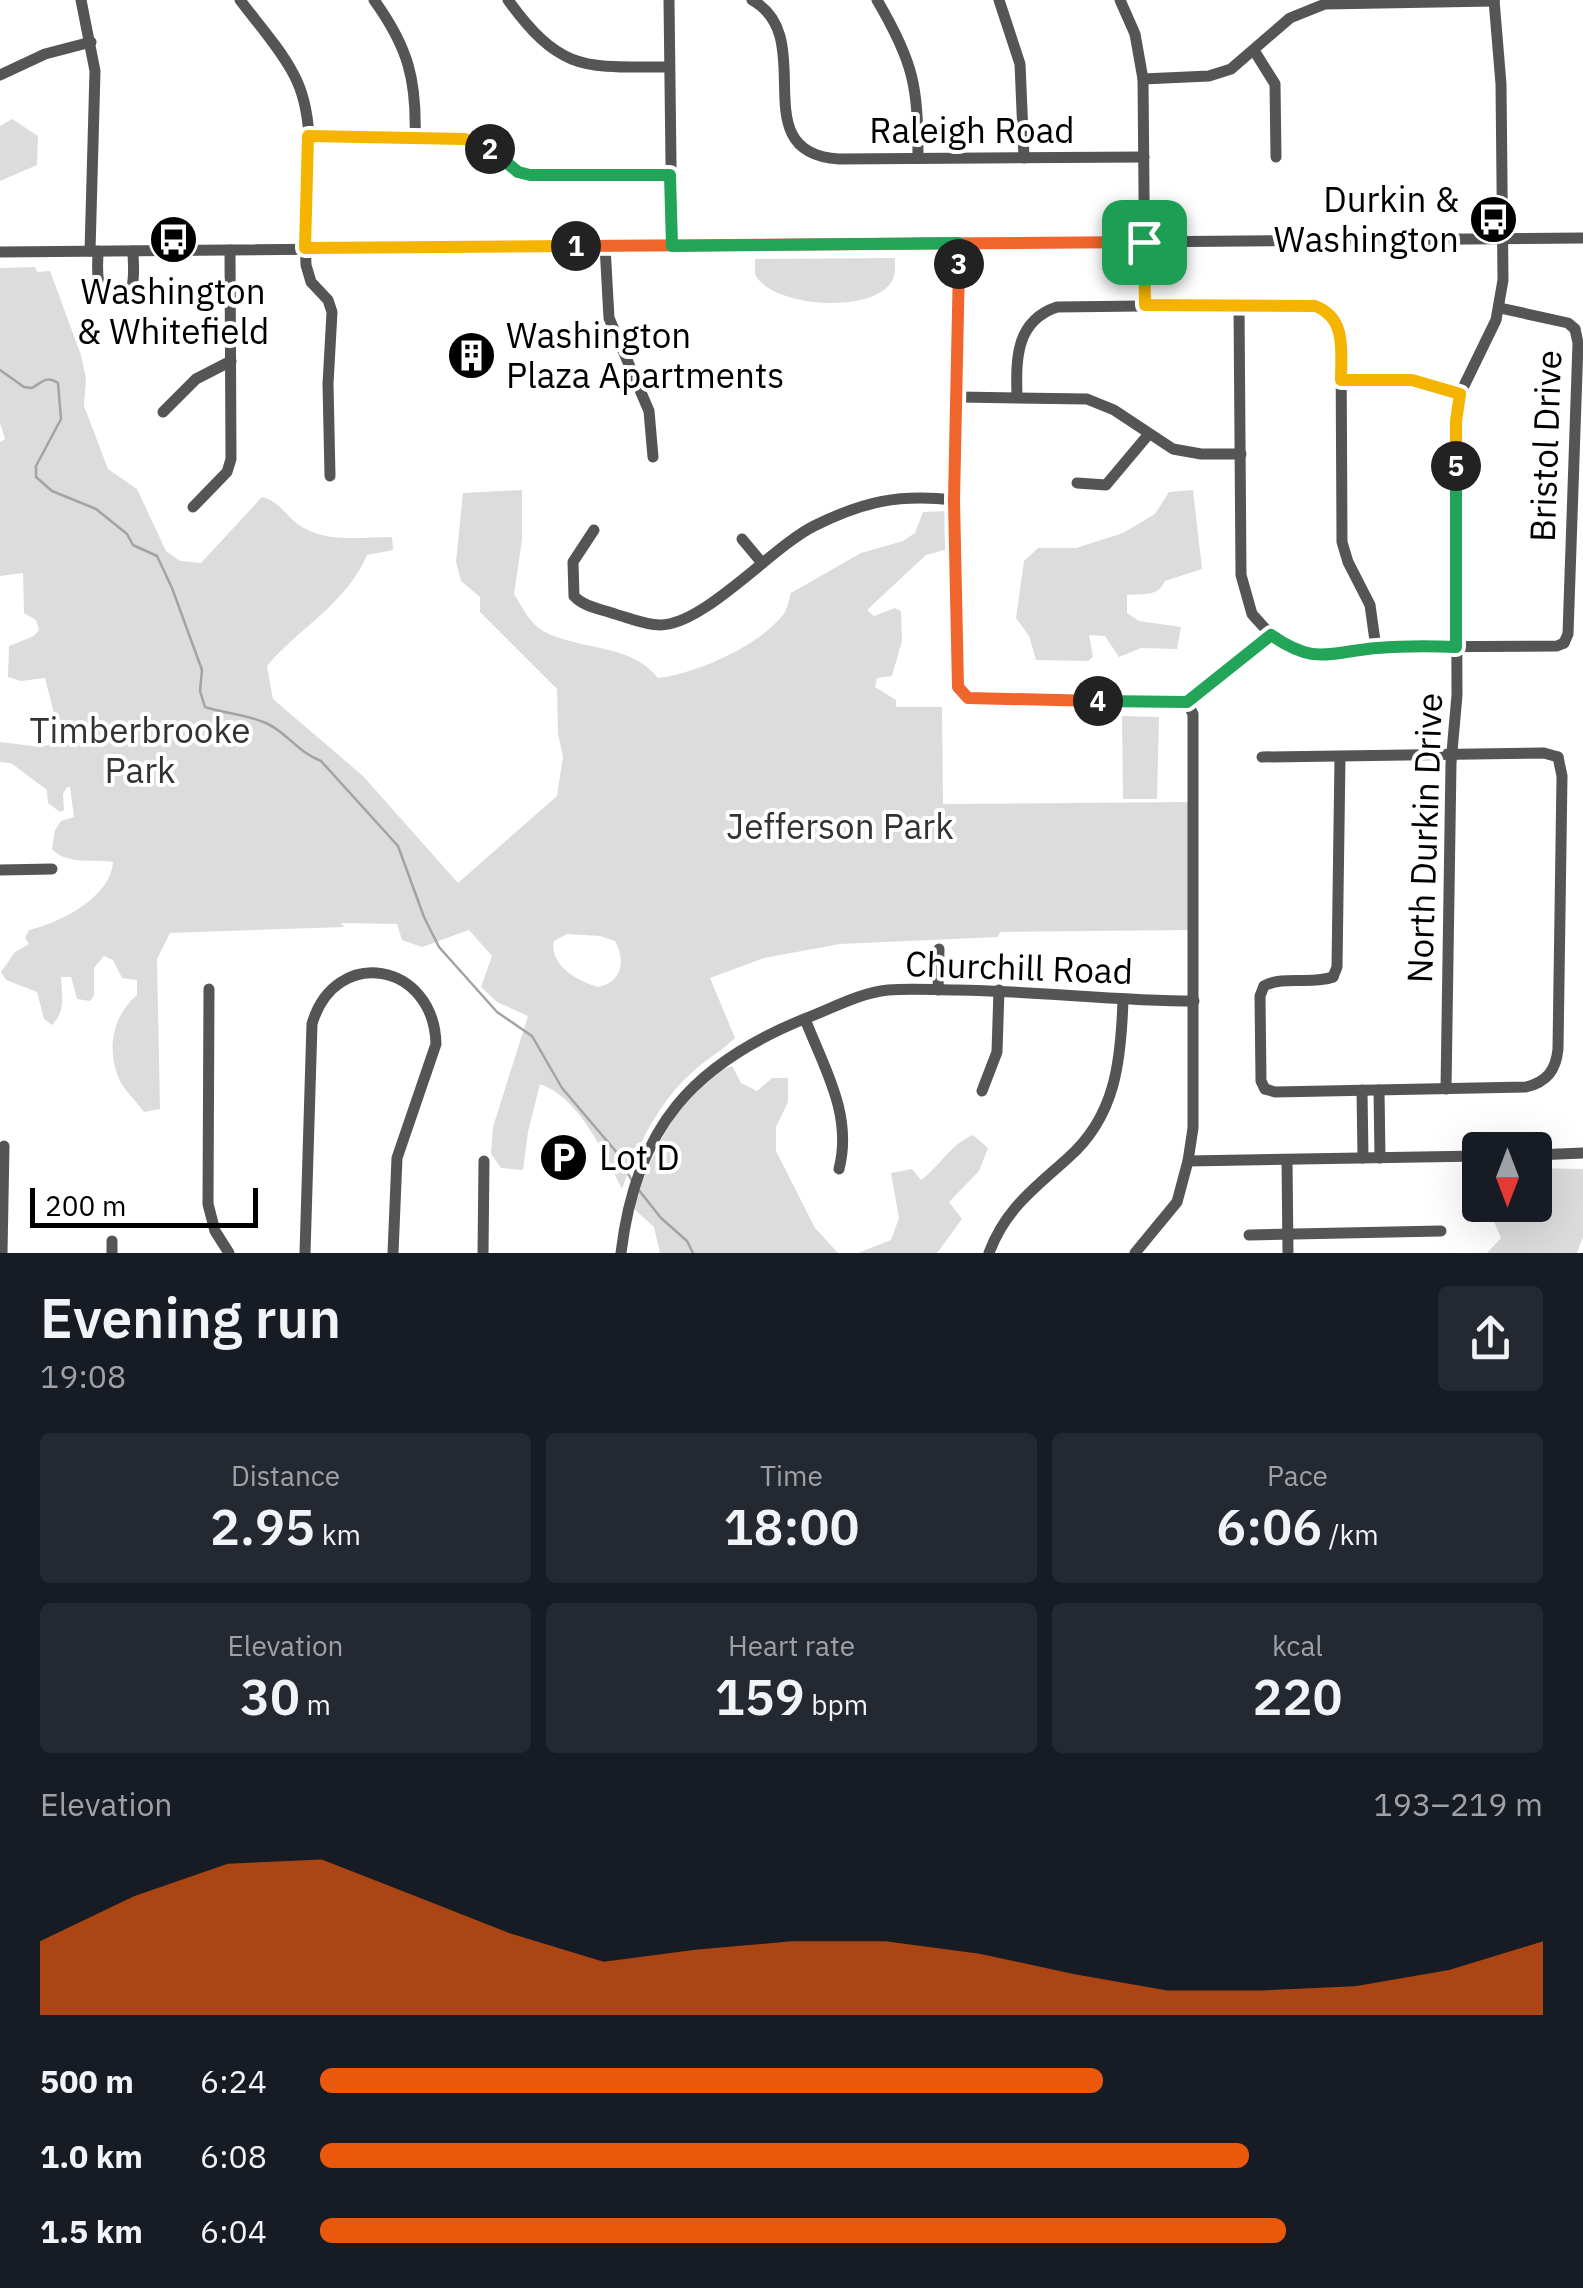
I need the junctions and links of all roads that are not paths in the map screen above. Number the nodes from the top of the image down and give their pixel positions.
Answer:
1 (81, 0) edge
2 (240, 0) edge
3 (374, 0) edge
4 (508, 0) edge
5 (669, 0) edge
6 (752, 0) edge
7 (877, 0) edge
8 (999, 0) edge
9 (1120, 0) edge
10 (1494, 0) edge
11 (92, 42) junction
12 (1254, 52) junction
13 (669, 67) junction
14 (0, 75) edge
15 (1143, 79) junction
16 (308, 136) junction
17 (415, 138) junction
18 (1144, 157) junction
19 (1276, 157) dead end
20 (918, 158) junction
21 (1024, 158) junction
22 (670, 175) junction
23 (1583, 238) edge
24 (1503, 239) junction
25 (1144, 242) junction
26 (959, 243) junction
27 (605, 246) junction
28 (672, 246) junction
29 (305, 248) junction
30 (230, 250) junction
31 (94, 251) junction
32 (133, 251) junction
33 (0, 252) edge
34 (1240, 304) junction
35 (1145, 305) junction
36 (1500, 308) junction
37 (1578, 326) edge
38 (231, 361) junction
39 (1341, 380) junction
40 (1460, 394) junction
41 (959, 397) junction
42 (1016, 397) junction
43 (163, 412) dead end
44 (1148, 435) junction
45 (1241, 454) junction
46 (652, 458) dead end
47 (330, 476) dead end
48 (1077, 483) dead end
49 (954, 500) junction
50 (193, 507) dead end
51 (594, 530) dead end
52 (742, 539) dead end
53 (762, 563) junction
54 (1271, 635) junction
55 (1456, 647) junction
56 (1376, 648) junction
57 (1187, 702) junction
58 (1451, 755) junction
59 (1340, 756) junction
60 (1262, 758) dead end
61 (52, 868) dead end
62 (0, 870) edge
63 (938, 949) dead end
64 (209, 988) dead end
65 (938, 990) junction
66 (999, 990) junction
67 (1122, 1000) junction
68 (1194, 1001) junction
69 (805, 1019) junction
70 (1446, 1089) junction
71 (1362, 1090) junction
72 (1379, 1090) junction
73 (982, 1091) dead end
74 (4, 1146) dead end
75 (1583, 1153) edge
76 (1552, 1154) edge
77 (1462, 1156) edge
78 (1363, 1158) junction
79 (1380, 1158) junction
80 (1287, 1160) junction
81 (484, 1161) dead end
82 (1188, 1161) junction
83 (840, 1168) dead end
84 (1441, 1231) dead end
85 (1289, 1234) junction
86 (1249, 1235) dead end
87 (2, 1253) edge
88 (229, 1253) edge
89 (305, 1253) edge
90 (393, 1253) edge
91 (483, 1253) edge
92 (621, 1253) edge
93 (989, 1253) edge
94 (1135, 1253) edge
95 (1288, 1253) edge

1 - 11 street
2 - 16 street
3 - 17 street
4 - 13 street
5 - 13 street
6 - 20 street, Raleigh Road
7 - 20 street
8 - 21 street
9 - 15 street
10 - 12 street
10 - 24 street, North Durkin Drive
11 - 14 street
11 - 31 street
12 - 15 street
12 - 19 street
13 - 22 street
15 - 18 street
16 - 17 street
16 - 29 street
17 - 22 street
18 - 21 street, Raleigh Road
18 - 25 street
20 - 21 street, Raleigh Road
22 - 28 street
23 - 24 street
24 - 25 street
24 - 36 street, North Durkin Drive
25 - 26 street
25 - 35 street
26 - 28 street
26 - 41 street
27 - 28 street
27 - 29 street
27 - 46 street
29 - 30 street
29 - 47 street
30 - 32 street
30 - 38 street
31 - 32 street
31 - 32 street
31 - 33 street
34 - 35 street
34 - 39 street
34 - 45 street
35 - 42 street
36 - 37 street, Bristol Drive
36 - 40 street, North Durkin Drive
37 - 55 street, Bristol Drive
38 - 43 street
38 - 50 street
39 - 40 street
39 - 56 street
40 - 55 street, North Durkin Drive
41 - 42 street
41 - 49 street
42 - 44 street
44 - 45 street
44 - 48 street
45 - 54 street
49 - 53 street
49 - 57 street
51 - 53 street
52 - 53 street
54 - 56 street
54 - 57 street
55 - 56 street
55 - 58 street, North Durkin Drive
57 - 68 street
58 - 59 street
58 - 70 street, North Durkin Drive
58 - 70 street
59 - 60 street
59 - 71 street
61 - 62 street
63 - 65 street
64 - 88 street
65 - 66 street, Churchill Road
65 - 69 street, Churchill Road
66 - 67 street, Churchill Road
66 - 73 street
67 - 68 street, Churchill Road
67 - 93 street
68 - 82 street
69 - 83 street
69 - 92 street, Churchill Road
70 - 72 street
71 - 72 street
71 - 78 street
72 - 79 street
74 - 87 street
75 - 76 street
77 - 79 street
78 - 79 street
78 - 80 street
80 - 82 street
80 - 85 street
81 - 91 street
82 - 94 street
84 - 85 street
85 - 86 street
85 - 95 street
89 - 90 street

